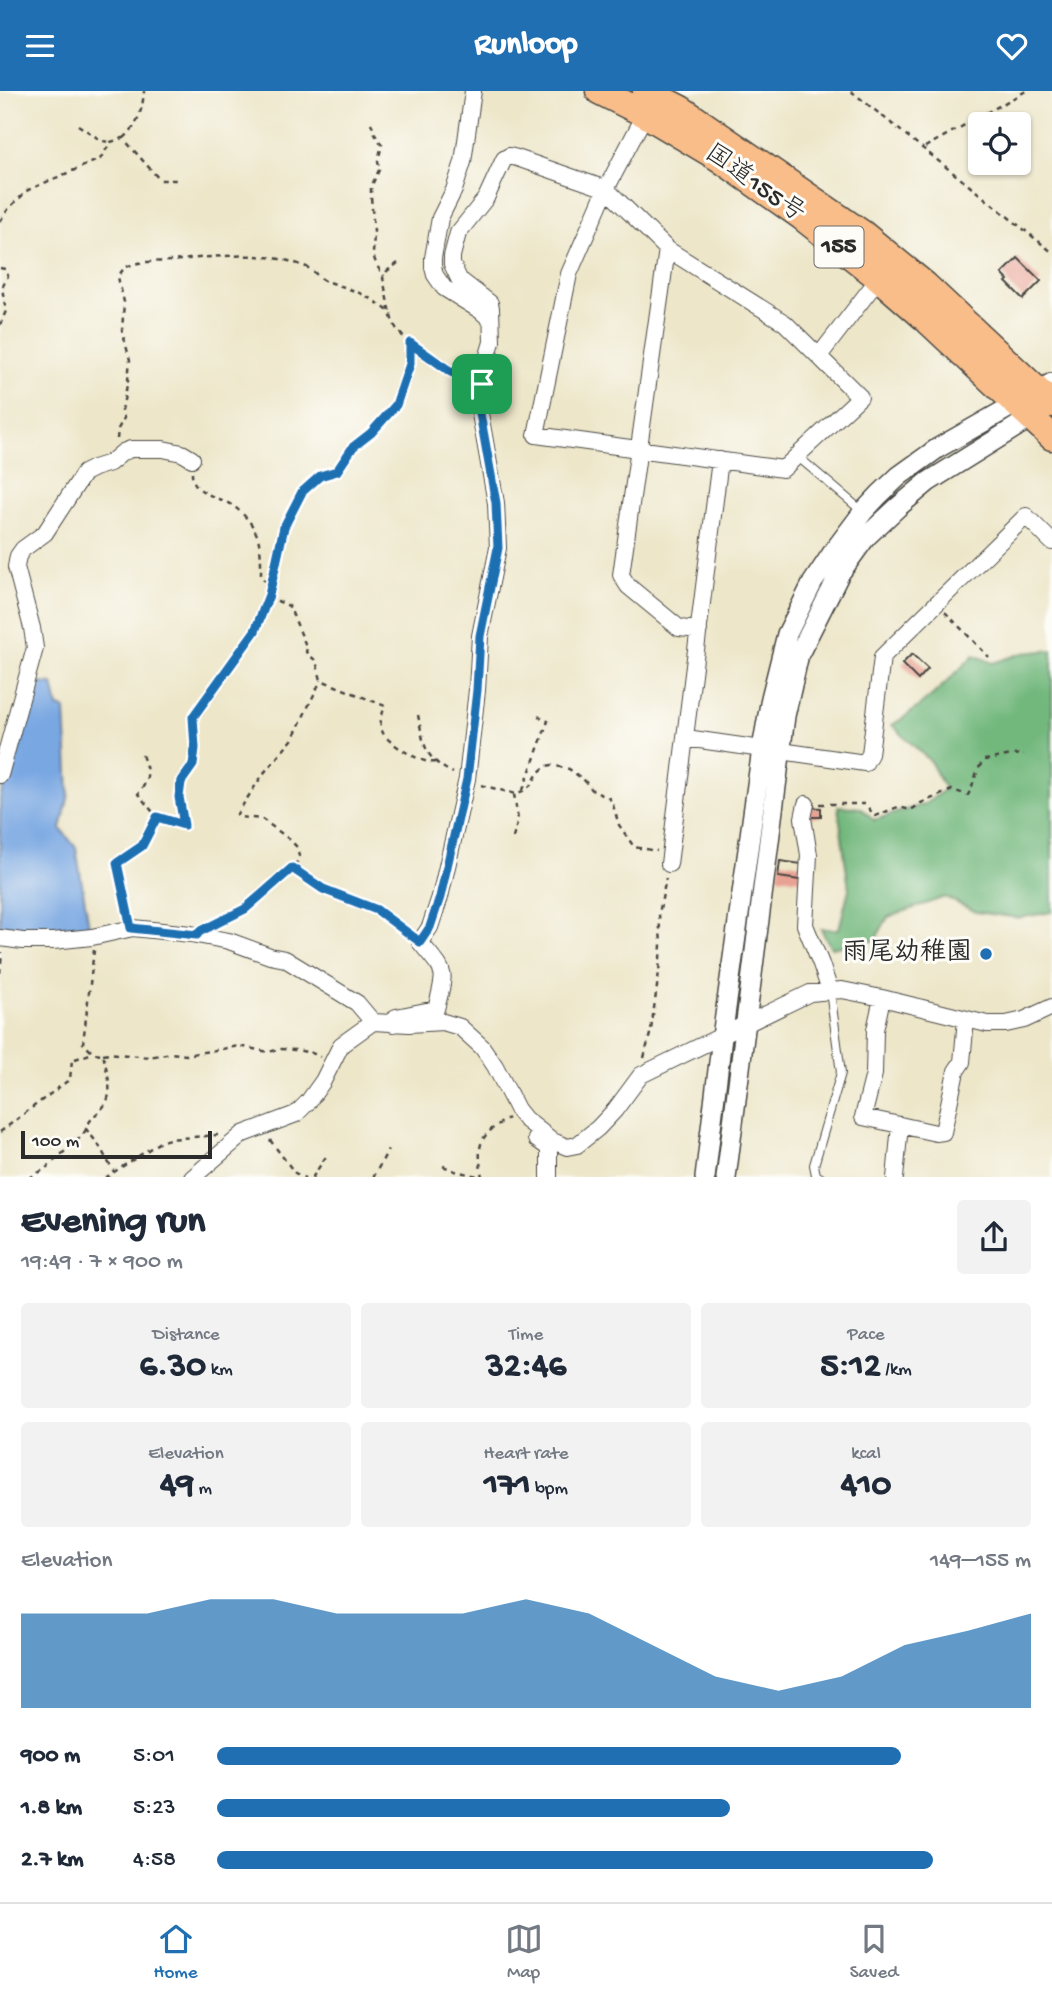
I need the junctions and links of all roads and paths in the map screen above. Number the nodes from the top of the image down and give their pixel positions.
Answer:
1 (144, 91) edge
2 (472, 91) edge
3 (599, 91) edge
4 (851, 91) edge
5 (1025, 91) edge
6 (650, 98) edge
7 (371, 123) dead end
8 (78, 125) dead end
9 (123, 138) junction
10 (111, 142) junction
11 (924, 148) junction
12 (178, 180) dead end
13 (606, 188) junction
14 (0, 221) edge
15 (667, 249) junction
16 (1052, 252) edge
17 (398, 263) dead end
18 (0, 268) edge
19 (384, 276) junction
20 (879, 278) junction
21 (392, 314) junction
22 (491, 320) junction
23 (0, 325) edge
24 (410, 343) junction
25 (819, 356) junction
26 (482, 384) junction
27 (1040, 401) edge
28 (1052, 437) edge
29 (639, 448) junction
30 (123, 452) junction
31 (797, 456) junction
32 (192, 459) joint
33 (720, 460) junction
34 (863, 512) junction
35 (1052, 542) edge
36 (271, 586) junction
37 (269, 595) junction
38 (936, 604) junction
39 (699, 630) junction
40 (989, 657) dead end
41 (321, 680) junction
42 (418, 715) dead end
43 (538, 716) dead end
44 (686, 739) junction
45 (772, 750) junction
46 (142, 755) dead end
47 (1024, 755) dead end
48 (436, 762) junction
49 (0, 775) edge
50 (467, 779) junction
51 (523, 791) junction
52 (514, 793) junction
53 (806, 804) joint
54 (157, 817) junction
55 (513, 838) dead end
56 (670, 859) junction
57 (292, 868) junction
58 (131, 928) junction
59 (197, 935) junction
60 (95, 936) junction
61 (2, 938) edge
62 (420, 942) junction
63 (0, 973) edge
64 (830, 991) junction
65 (882, 998) junction
66 (1052, 1007) edge
67 (966, 1019) junction
68 (373, 1022) junction
69 (393, 1024) junction
70 (745, 1025) junction
71 (722, 1037) junction
72 (93, 1053) junction
73 (103, 1054) junction
74 (332, 1063) junction
75 (641, 1075) junction
76 (515, 1112) junction
77 (900, 1125) junction
78 (265, 1126) junction
79 (86, 1129) junction
80 (0, 1132) edge
81 (243, 1133) junction
82 (388, 1150) dead end
83 (327, 1155) dead end
84 (443, 1166) dead end
85 (114, 1172) junction
86 (31, 1177) edge
87 (106, 1177) edge
88 (193, 1177) edge
89 (303, 1177) edge
90 (313, 1177) edge
91 (374, 1177) edge
92 (482, 1177) edge
93 (549, 1177) edge
94 (705, 1177) edge
95 (726, 1177) edge
96 (819, 1177) edge
97 (895, 1177) edge

1 - 9 path
2 - 22 street
3 - 6 highway, 国道155号 / 155
4 - 11 path
5 - 11 path
6 - 13 street
6 - 20 highway, 国道155号 / 155
6 - 27 highway, 国道155号 / 155
7 - 19 path
8 - 10 path
9 - 10 path
9 - 12 path
10 - 14 path
11 - 16 path
13 - 15 street
13 - 22 street
13 - 29 street
15 - 25 street
15 - 29 street
17 - 19 path
18 - 23 path
19 - 21 path
20 - 25 street
20 - 27 highway, 国道155号 / 155
21 - 24 path
21 - 30 path
22 - 26 street
24 - 26 path
24 - 36 path
25 - 31 street
26 - 50 street
27 - 28 highway, 国道155号 / 155
27 - 34 street
27 - 45 street
29 - 33 street
29 - 39 street
30 - 32 street
30 - 49 street
31 - 33 street
31 - 34 lane
32 - 36 path
33 - 39 street
34 - 45 street
35 - 38 street
36 - 37 path
37 - 41 path
37 - 54 path
38 - 40 path
38 - 45 street
39 - 44 street
41 - 48 path
41 - 57 path
42 - 48 path
43 - 51 path
44 - 45 street
44 - 56 street
45 - 70 street
45 - 71 street
46 - 54 path
47 - 53 path
48 - 50 path
50 - 52 path
50 - 62 street
51 - 52 path
51 - 56 path
52 - 55 path
53 - 64 street
54 - 58 path
56 - 75 path
57 - 59 path
57 - 62 path
58 - 59 street
58 - 60 street
59 - 68 street
60 - 61 street
60 - 72 path
61 - 63 path
62 - 69 street
64 - 65 street
64 - 70 street
64 - 96 lane
65 - 67 street
65 - 77 street
66 - 67 street
67 - 77 street
68 - 69 street
68 - 74 street
69 - 76 street
70 - 71 street
70 - 95 street
71 - 75 street
71 - 94 street
72 - 73 path
72 - 80 path
73 - 74 path
73 - 79 path
74 - 78 street
75 - 76 street
76 - 92 path
76 - 93 street
77 - 97 street
78 - 81 street
78 - 89 path
79 - 85 path
79 - 86 path
81 - 85 path
81 - 88 street
82 - 91 path
83 - 90 path
84 - 92 path
85 - 87 path

